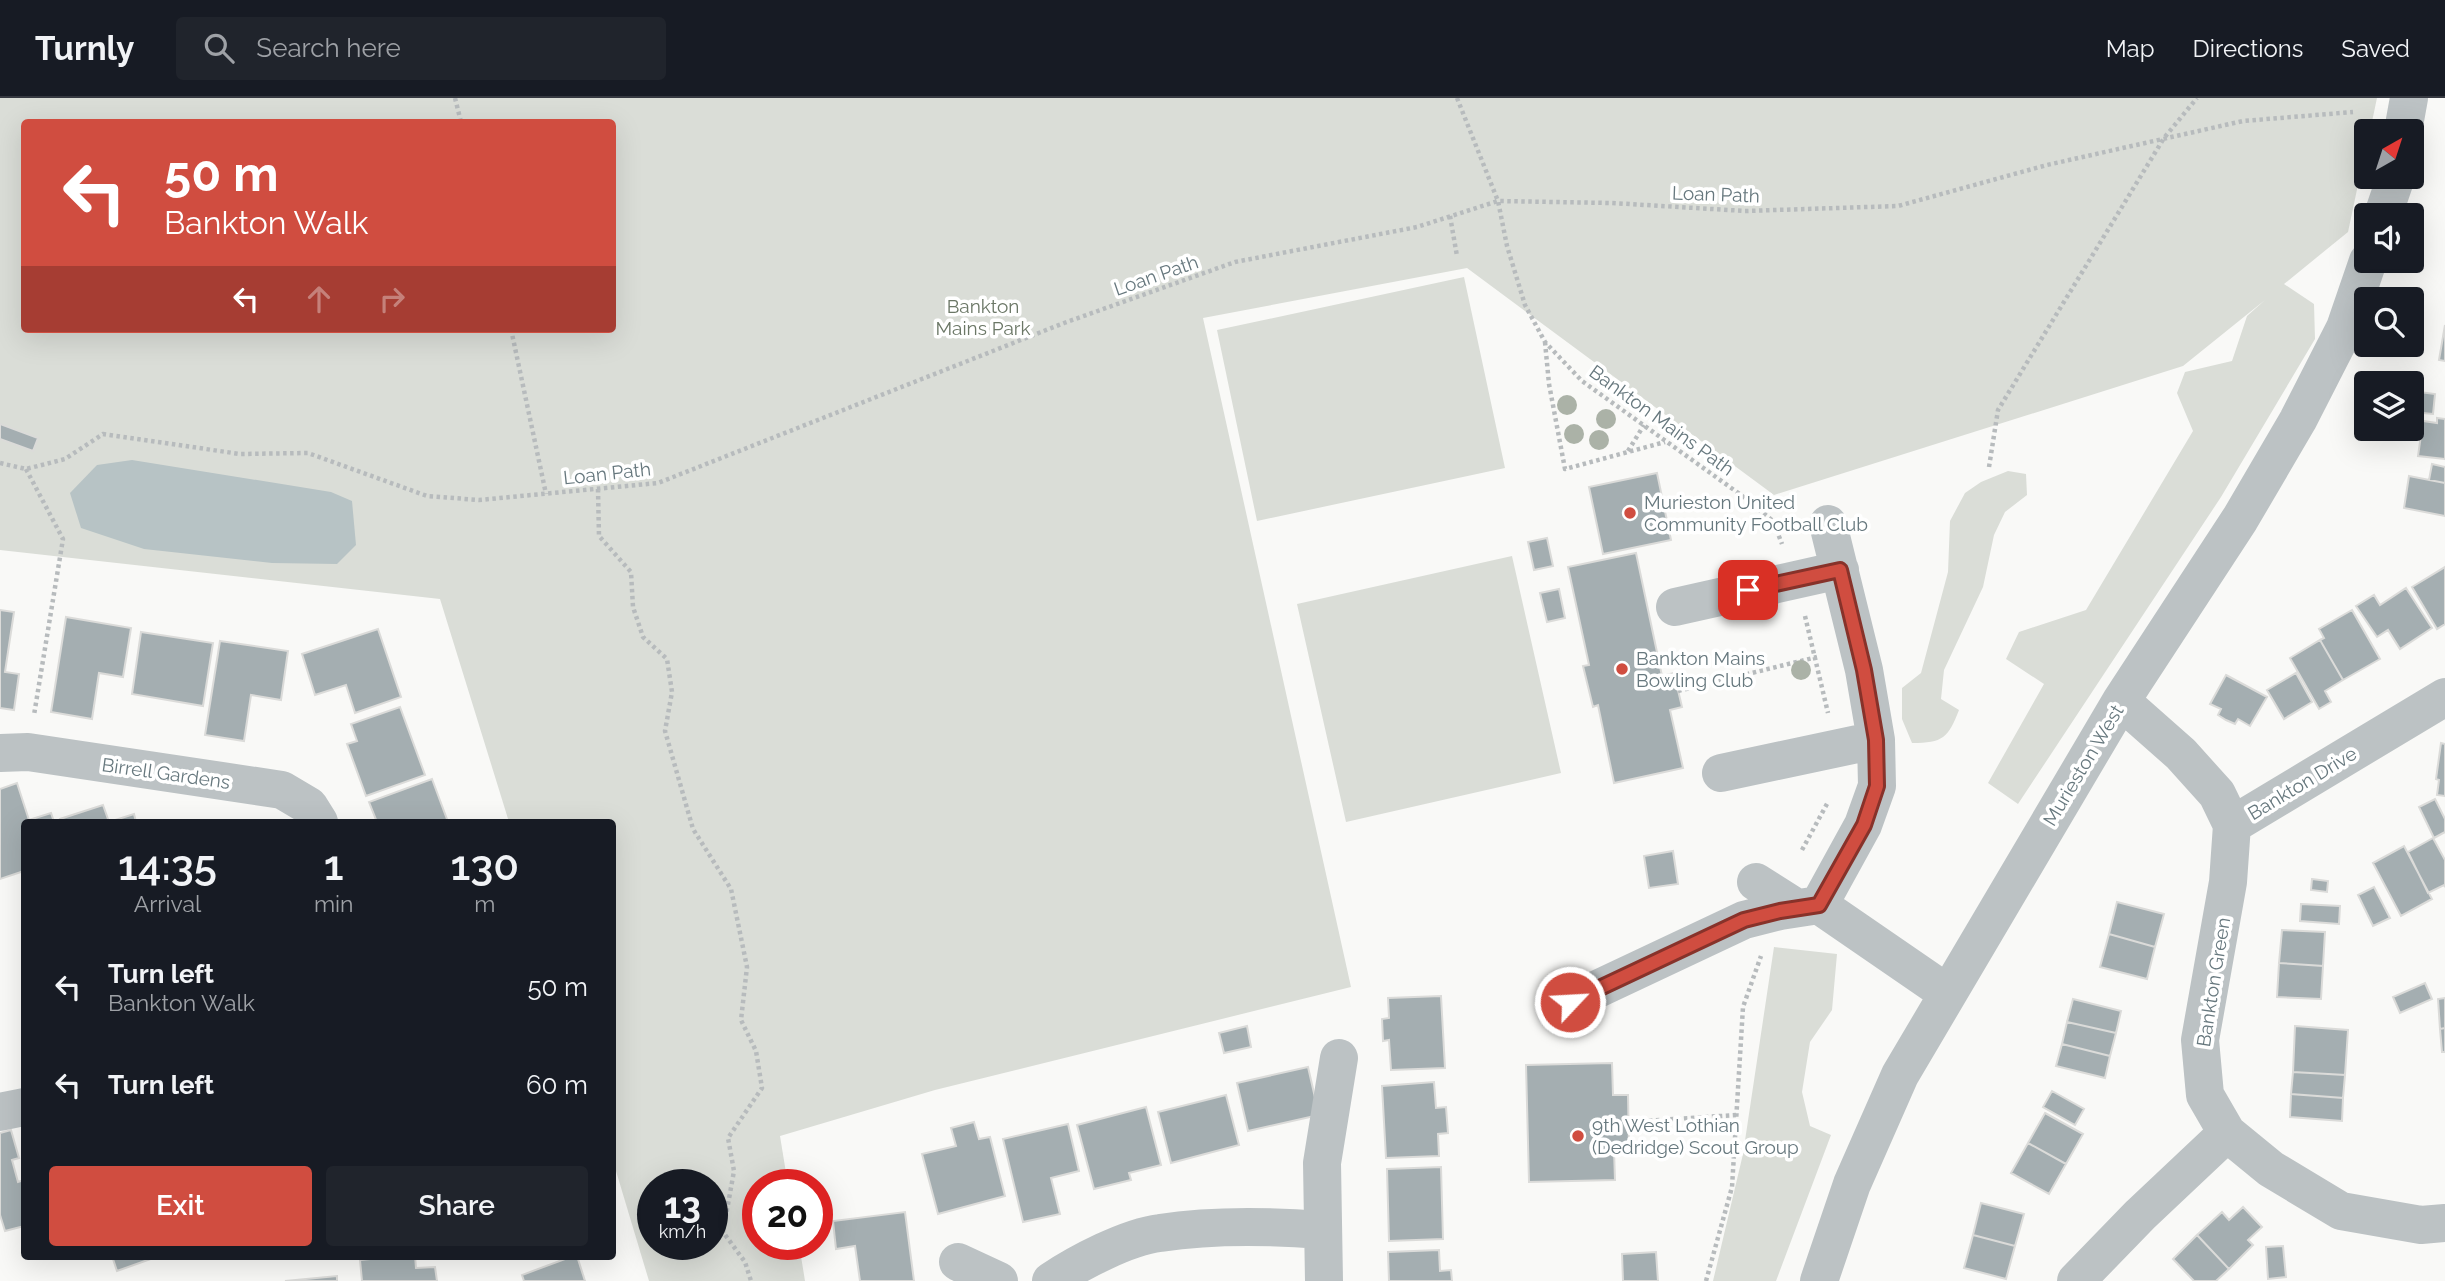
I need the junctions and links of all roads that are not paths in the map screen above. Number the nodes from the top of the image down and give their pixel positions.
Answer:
1 (2409, 98) edge
2 (2405, 119) edge
3 (2364, 273) edge
4 (1828, 524) dead end
5 (1840, 570) junction
6 (1675, 607) dead end
7 (2445, 697) edge
8 (2121, 701) junction
9 (1876, 740) junction
10 (14, 753) edge
11 (1721, 773) dead end
12 (317, 819) edge
13 (2232, 825) junction
14 (1756, 882) dead end
15 (1808, 907) junction
16 (1947, 993) junction
17 (1570, 1002) dead end
18 (1339, 1058) dead end
19 (21, 1108) edge
20 (0, 1112) edge
21 (2227, 1133) junction
22 (2445, 1223) edge
23 (1322, 1230) junction
24 (958, 1262) dead end
25 (999, 1281) edge
26 (1051, 1281) edge
27 (1324, 1281) edge
28 (1819, 1281) edge
29 (2076, 1281) edge

1 - 2 street
3 - 8 street, Murieston West
4 - 5 street
5 - 6 street
5 - 9 street
7 - 13 street, Bankton Drive
8 - 13 street, Bankton Drive
8 - 16 street, Murieston West
9 - 11 street
9 - 15 street
10 - 12 street, Birrell Gardens
13 - 21 street, Bankton Green
14 - 15 street
15 - 16 street
15 - 17 street
16 - 28 street, Murieston West
18 - 23 street
19 - 20 street
21 - 22 street, Bankton Green
21 - 29 street
23 - 26 street
23 - 27 street
24 - 25 street

